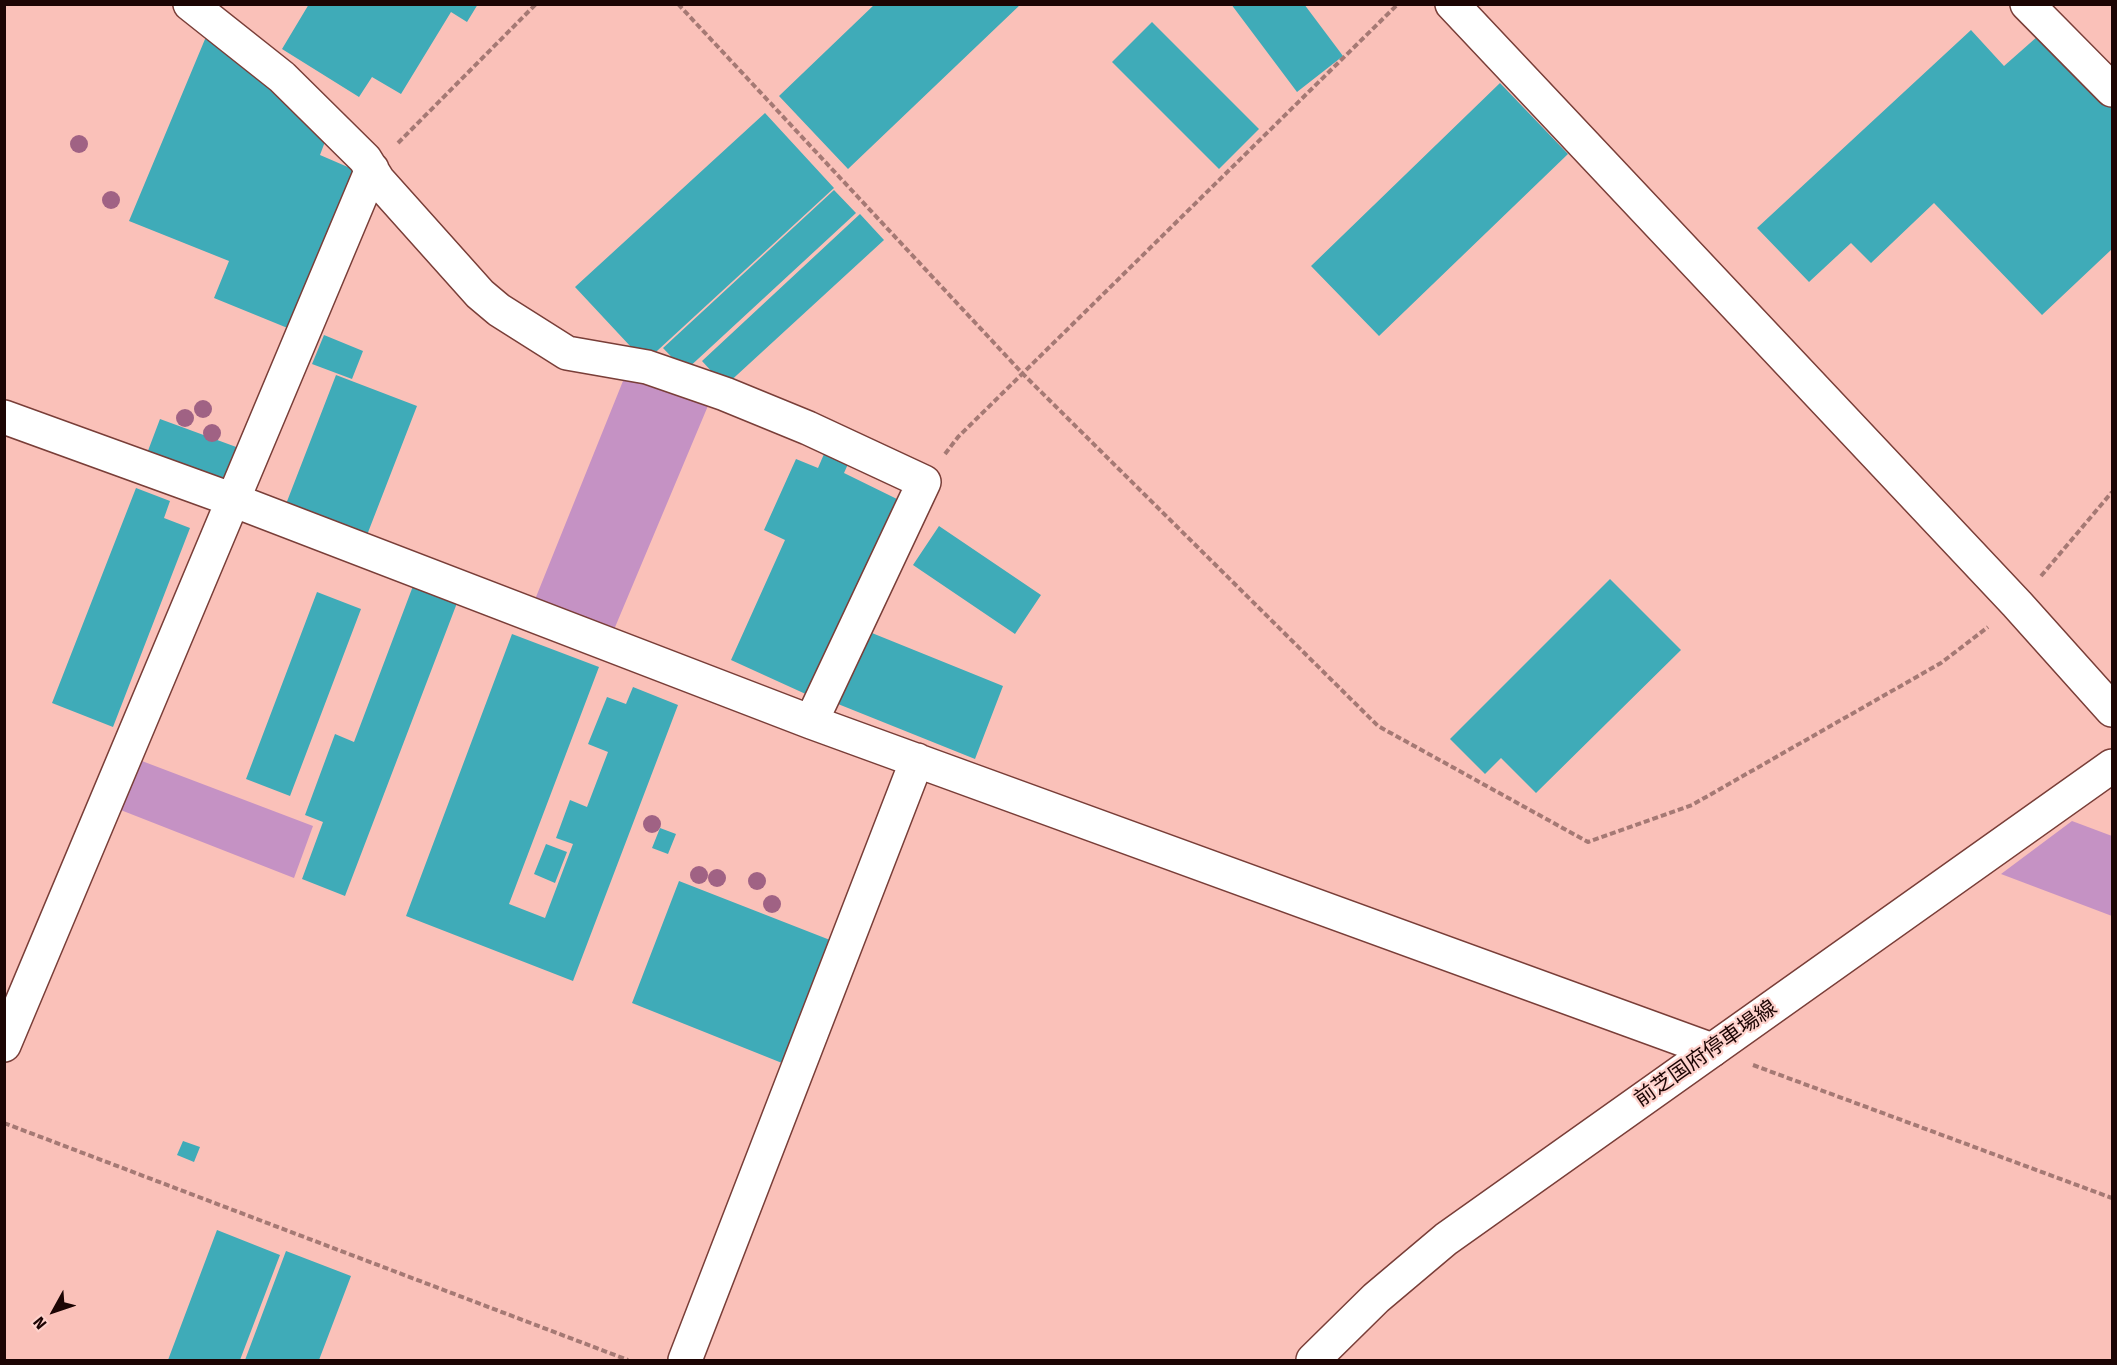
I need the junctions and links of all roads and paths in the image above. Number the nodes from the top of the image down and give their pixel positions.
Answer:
1 (190, 4) edge
2 (536, 4) edge
3 (678, 4) edge
4 (1398, 4) edge
5 (1452, 4) edge
6 (2027, 4) edge
7 (2112, 90) edge
8 (372, 169) junction
9 (1023, 374) junction
10 (4, 417) edge
11 (924, 482) junction
12 (2112, 492) edge
13 (232, 500) junction
14 (2017, 604) junction
15 (2112, 710) edge
16 (811, 722) junction
17 (917, 760) junction
18 (2112, 766) edge
19 (4, 1045) edge
20 (1712, 1050) junction
21 (4, 1123) edge
22 (2112, 1198) edge
23 (628, 1360) edge
24 (685, 1360) edge
25 (1313, 1360) edge

1 - 8 street
2 - 8 path
3 - 9 path
4 - 9 path
5 - 14 street
6 - 7 street
8 - 11 street
8 - 13 street
9 - 11 path
9 - 14 path
10 - 13 street
11 - 16 street
12 - 14 path
13 - 16 street
13 - 19 street
14 - 15 street
16 - 17 street
17 - 20 street
17 - 24 street
18 - 20 street, 前芝国府停車場線
20 - 22 path
20 - 25 street, 前芝国府停車場線
21 - 23 path

